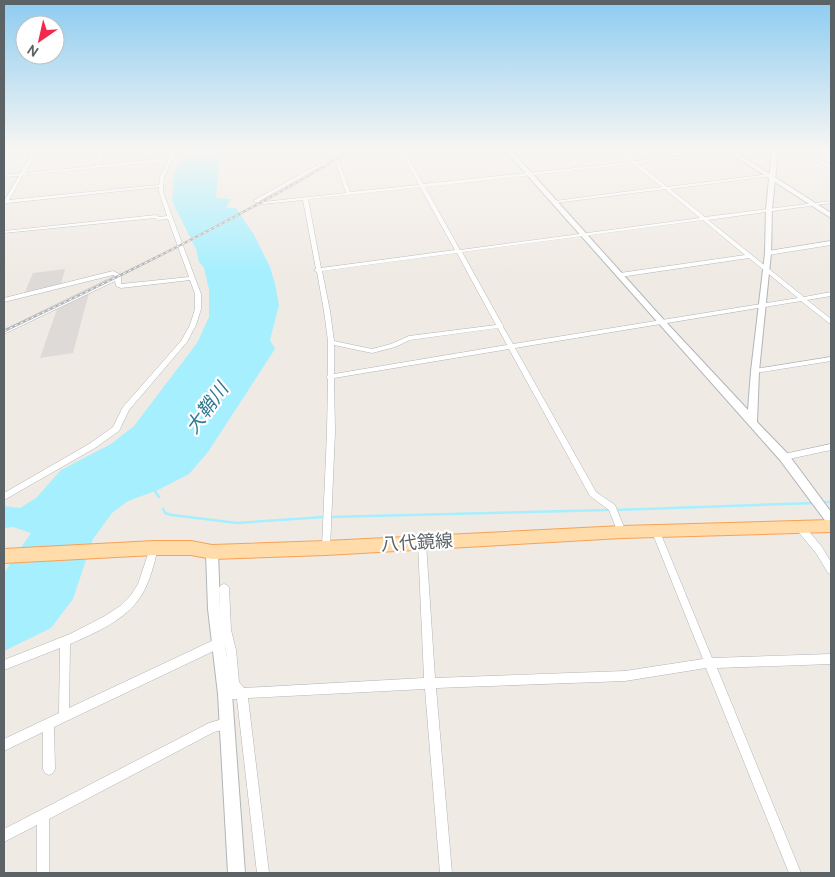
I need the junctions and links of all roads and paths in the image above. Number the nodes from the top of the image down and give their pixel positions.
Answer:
1 (11, 191) edge
2 (115, 191) edge
3 (161, 191) edge
4 (272, 191) edge
5 (370, 191) edge
6 (426, 191) edge
7 (545, 191) edge
8 (644, 191) edge
9 (670, 191) edge
10 (770, 191) edge
11 (794, 191) edge
12 (348, 193) joint
13 (305, 198) junction
14 (555, 202) junction
15 (831, 202) edge
16 (4, 203) edge
17 (814, 204) junction
18 (769, 209) junction
19 (831, 216) edge
20 (169, 217) junction
21 (704, 219) junction
22 (4, 232) edge
23 (584, 235) junction
24 (831, 243) edge
25 (460, 251) junction
26 (768, 253) junction
27 (750, 256) junction
28 (317, 270) junction
29 (766, 270) junction
30 (620, 275) junction
31 (119, 277) junction
32 (192, 278) junction
33 (831, 294) edge
34 (803, 298) junction
35 (4, 300) edge
36 (763, 305) junction
37 (660, 322) junction
38 (831, 322) edge
39 (501, 326) junction
40 (4, 332) edge
41 (330, 342) junction
42 (512, 347) junction
43 (831, 359) edge
44 (755, 371) junction
45 (329, 377) junction
46 (752, 423) junction
47 (831, 447) edge
48 (784, 457) junction
49 (4, 497) edge
50 (831, 520) edge
51 (799, 526) junction
52 (831, 526) edge
53 (622, 532) junction
54 (656, 532) junction
55 (422, 544) junction
56 (154, 548) junction
57 (326, 548) junction
58 (212, 552) junction
59 (7, 556) edge
60 (831, 570) edge
61 (224, 588) dead end
62 (221, 616) junction
63 (64, 640) junction
64 (223, 649) junction
65 (831, 659) edge
66 (708, 663) junction
67 (4, 665) edge
68 (430, 683) junction
69 (242, 693) junction
70 (225, 694) junction
71 (64, 716) junction
72 (48, 723) junction
73 (226, 724) junction
74 (4, 745) edge
75 (49, 769) dead end
76 (43, 815) junction
77 (4, 836) edge
78 (43, 873) edge
79 (237, 873) edge
80 (263, 873) edge
81 (446, 873) edge
82 (795, 873) edge

1 - 16 street
2 - 16 street
3 - 20 street
4 - 13 street
5 - 12 street
6 - 25 street
7 - 14 street
8 - 14 street
9 - 21 street
10 - 18 street
11 - 17 main road
12 - 13 street
13 - 28 street
14 - 23 street
15 - 17 street
17 - 18 street
17 - 19 main road
18 - 21 street
18 - 26 street
20 - 22 street
20 - 32 street
21 - 23 street
21 - 27 street
23 - 25 street
23 - 30 street
24 - 26 street
25 - 28 street
25 - 39 street
26 - 29 street
27 - 29 street
27 - 30 street
28 - 41 street
29 - 34 street
29 - 36 street
30 - 37 street
31 - 32 street
31 - 35 street
31 - 40 street
32 - 49 street
33 - 34 street
34 - 36 street
34 - 38 street
36 - 37 street
36 - 44 street
37 - 42 street
37 - 46 street
39 - 41 street
39 - 42 street
41 - 45 street
42 - 45 street
42 - 53 street
43 - 44 street
44 - 46 street
45 - 57 street
46 - 48 street
47 - 48 street
48 - 50 street
51 - 52 main road, 八代鏡線
51 - 54 main road, 八代鏡線
51 - 60 street
53 - 54 main road, 八代鏡線
53 - 55 main road, 八代鏡線
54 - 66 street
55 - 57 main road, 八代鏡線
55 - 68 street
56 - 58 main road, 八代鏡線
56 - 59 main road, 八代鏡線
56 - 63 street
57 - 58 main road, 八代鏡線
58 - 62 street
61 - 62 street
62 - 64 street
63 - 67 street
63 - 71 street
64 - 69 street
64 - 70 street
64 - 71 street
65 - 66 street
66 - 68 street
66 - 82 street
68 - 69 street
68 - 81 street
69 - 70 street
69 - 80 street
70 - 73 street
71 - 72 street
72 - 74 street
72 - 75 street
73 - 76 street
73 - 79 street
76 - 77 street
76 - 78 street

